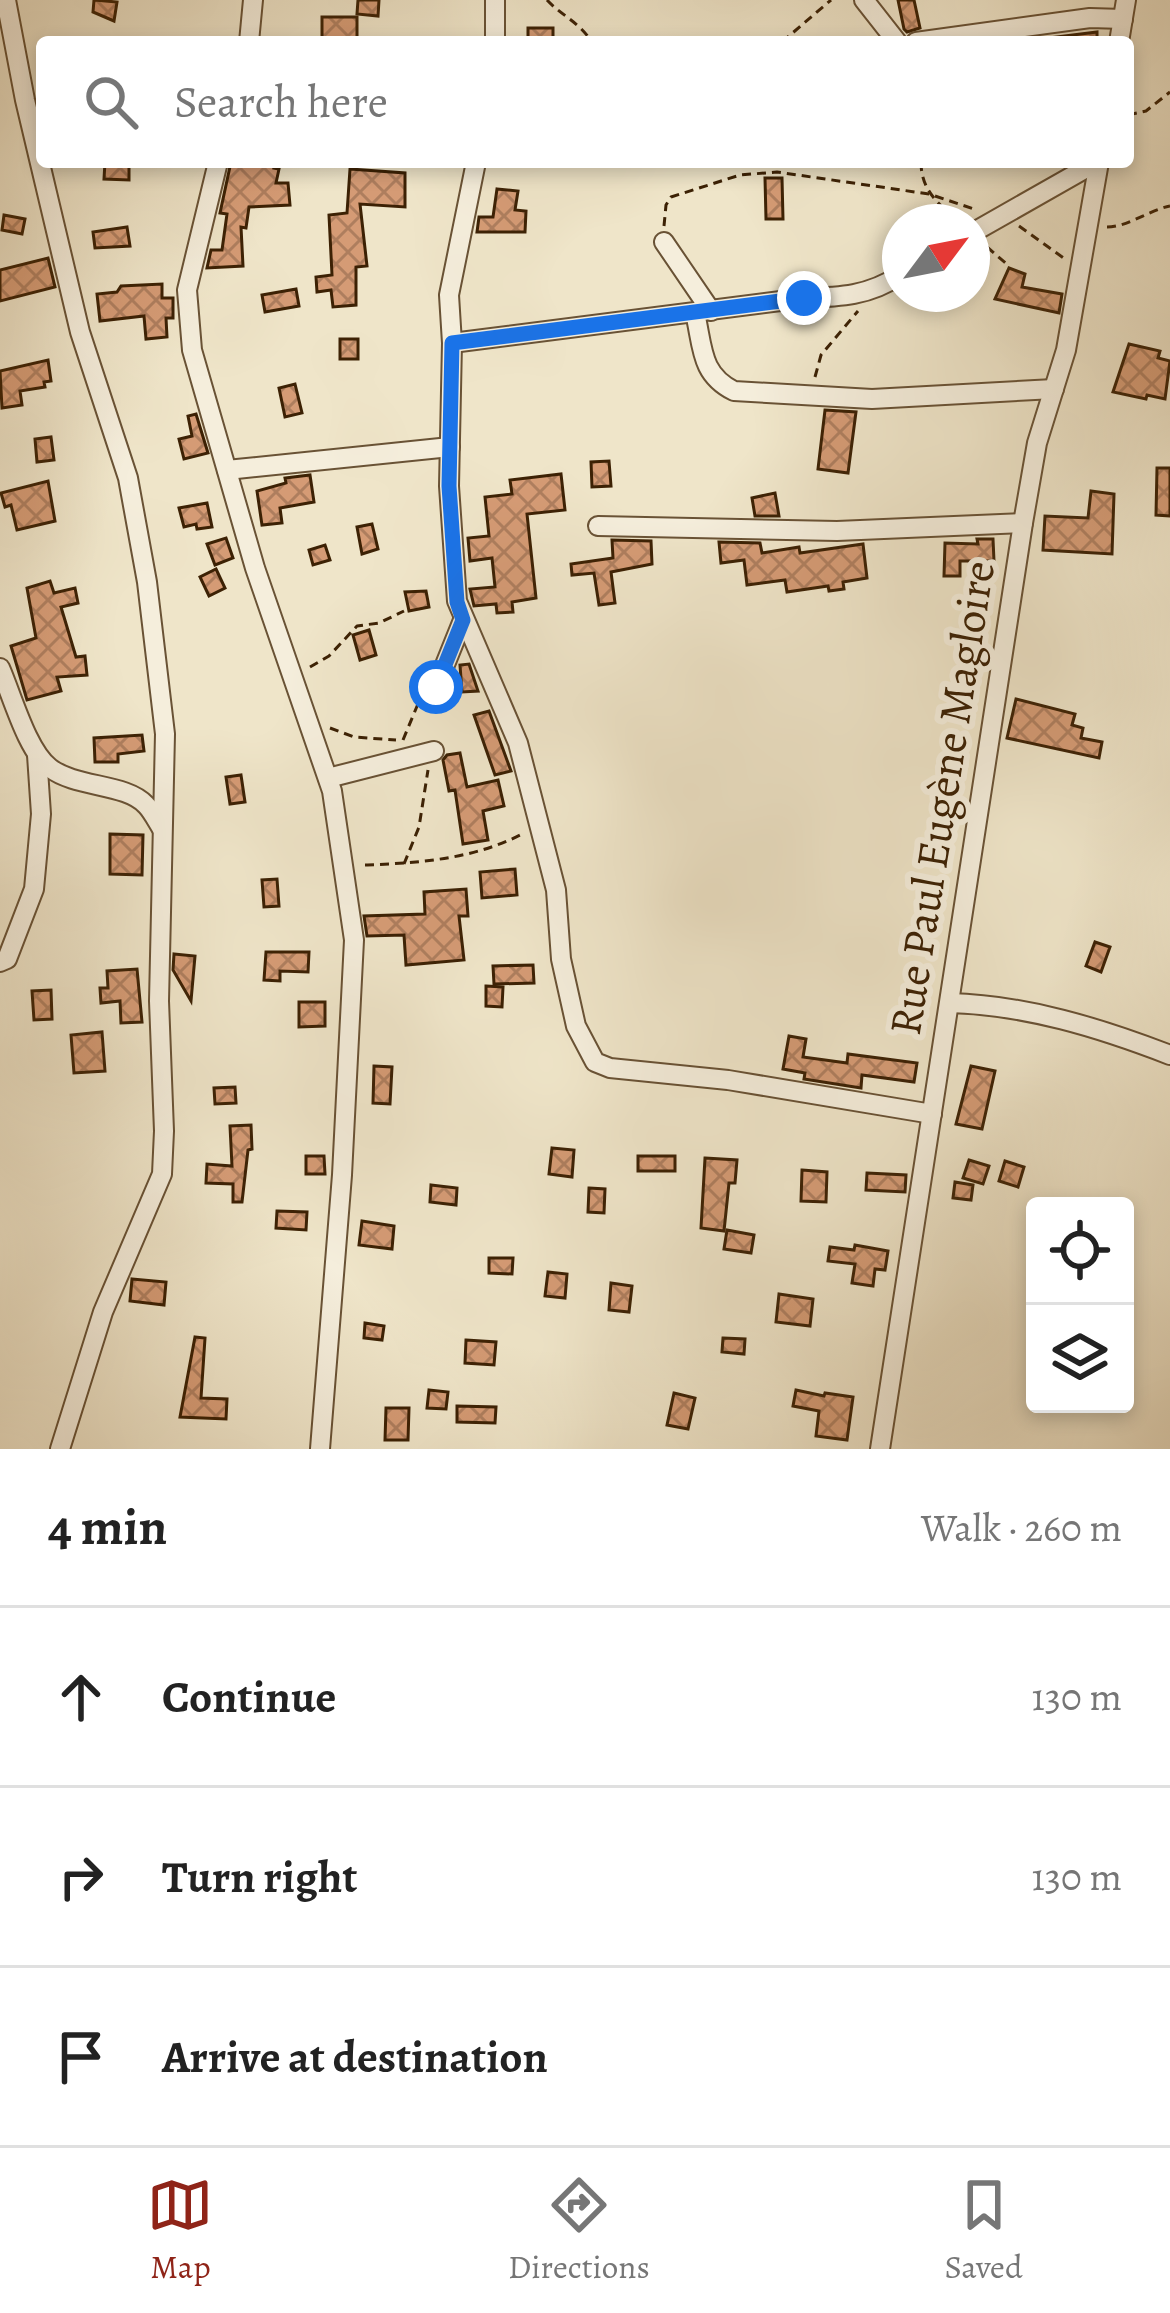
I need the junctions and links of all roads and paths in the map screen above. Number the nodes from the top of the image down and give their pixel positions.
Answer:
1 (6, 0) edge
2 (254, 0) edge
3 (495, 0) edge
4 (547, 0) edge
5 (831, 0) edge
6 (864, 0) edge
7 (1124, 9) edge
8 (250, 36) edge
9 (495, 36) edge
10 (588, 36) edge
11 (790, 36) edge
12 (892, 36) edge
13 (960, 36) edge
14 (1170, 92) edge
15 (1134, 114) edge
16 (36, 146) edge
17 (41, 168) edge
18 (217, 168) edge
19 (475, 168) edge
20 (921, 168) edge
21 (1087, 168) edge
22 (1097, 168) edge
23 (929, 194) junction
24 (940, 204) edge
25 (1170, 206) edge
26 (1002, 216) junction
27 (1088, 226) junction
28 (990, 228) edge
29 (664, 242) joint
30 (990, 249) edge
31 (1009, 266) dead end
32 (1080, 272) junction
33 (882, 284) edge
34 (867, 292) junction
35 (703, 312) junction
36 (452, 343) junction
37 (1054, 389) junction
38 (809, 396) junction
39 (450, 447) junction
40 (227, 470) junction
41 (1023, 523) junction
42 (598, 526) dead end
43 (404, 611) dead end
44 (463, 620) junction
45 (0, 668) edge
46 (290, 669) junction
47 (436, 687) joint
48 (403, 742) dead end
49 (434, 751) dead end
50 (37, 754) junction
51 (328, 778) junction
52 (538, 820) junction
53 (162, 829) junction
54 (345, 865) junction
55 (0, 962) edge
56 (950, 1003) junction
57 (1170, 1055) edge
58 (932, 1114) junction
59 (60, 1449) edge
60 (320, 1449) edge
61 (880, 1449) edge

1 - 16 street
2 - 8 street
3 - 9 street
4 - 10 path
5 - 11 path
6 - 12 street
7 - 13 street
14 - 15 path
17 - 53 street
18 - 40 street
19 - 36 street
20 - 23 path
21 - 26 street
22 - 27 street, Rue Paul Eugène Magloire
23 - 24 path
23 - 26 path
23 - 29 path
25 - 27 path
26 - 28 street
26 - 32 path
27 - 32 street, Rue Paul Eugène Magloire
29 - 35 street
30 - 31 path
32 - 37 street, Rue Paul Eugène Magloire
33 - 34 street
34 - 35 street
34 - 38 path
35 - 36 street
35 - 38 street
36 - 39 street
37 - 38 street
37 - 41 street, Rue Paul Eugène Magloire
39 - 40 street
39 - 44 street
40 - 46 street
41 - 42 street
41 - 56 street, Rue Paul Eugène Magloire
43 - 46 path
44 - 47 street
44 - 52 street
45 - 50 street
46 - 51 street
47 - 48 path
49 - 51 street
50 - 53 street
50 - 55 street
51 - 54 street
52 - 54 path
52 - 58 street
53 - 59 street
54 - 60 street
56 - 57 street
56 - 58 street, Rue Paul Eugène Magloire
58 - 61 street, Rue Paul Eugène Magloire

